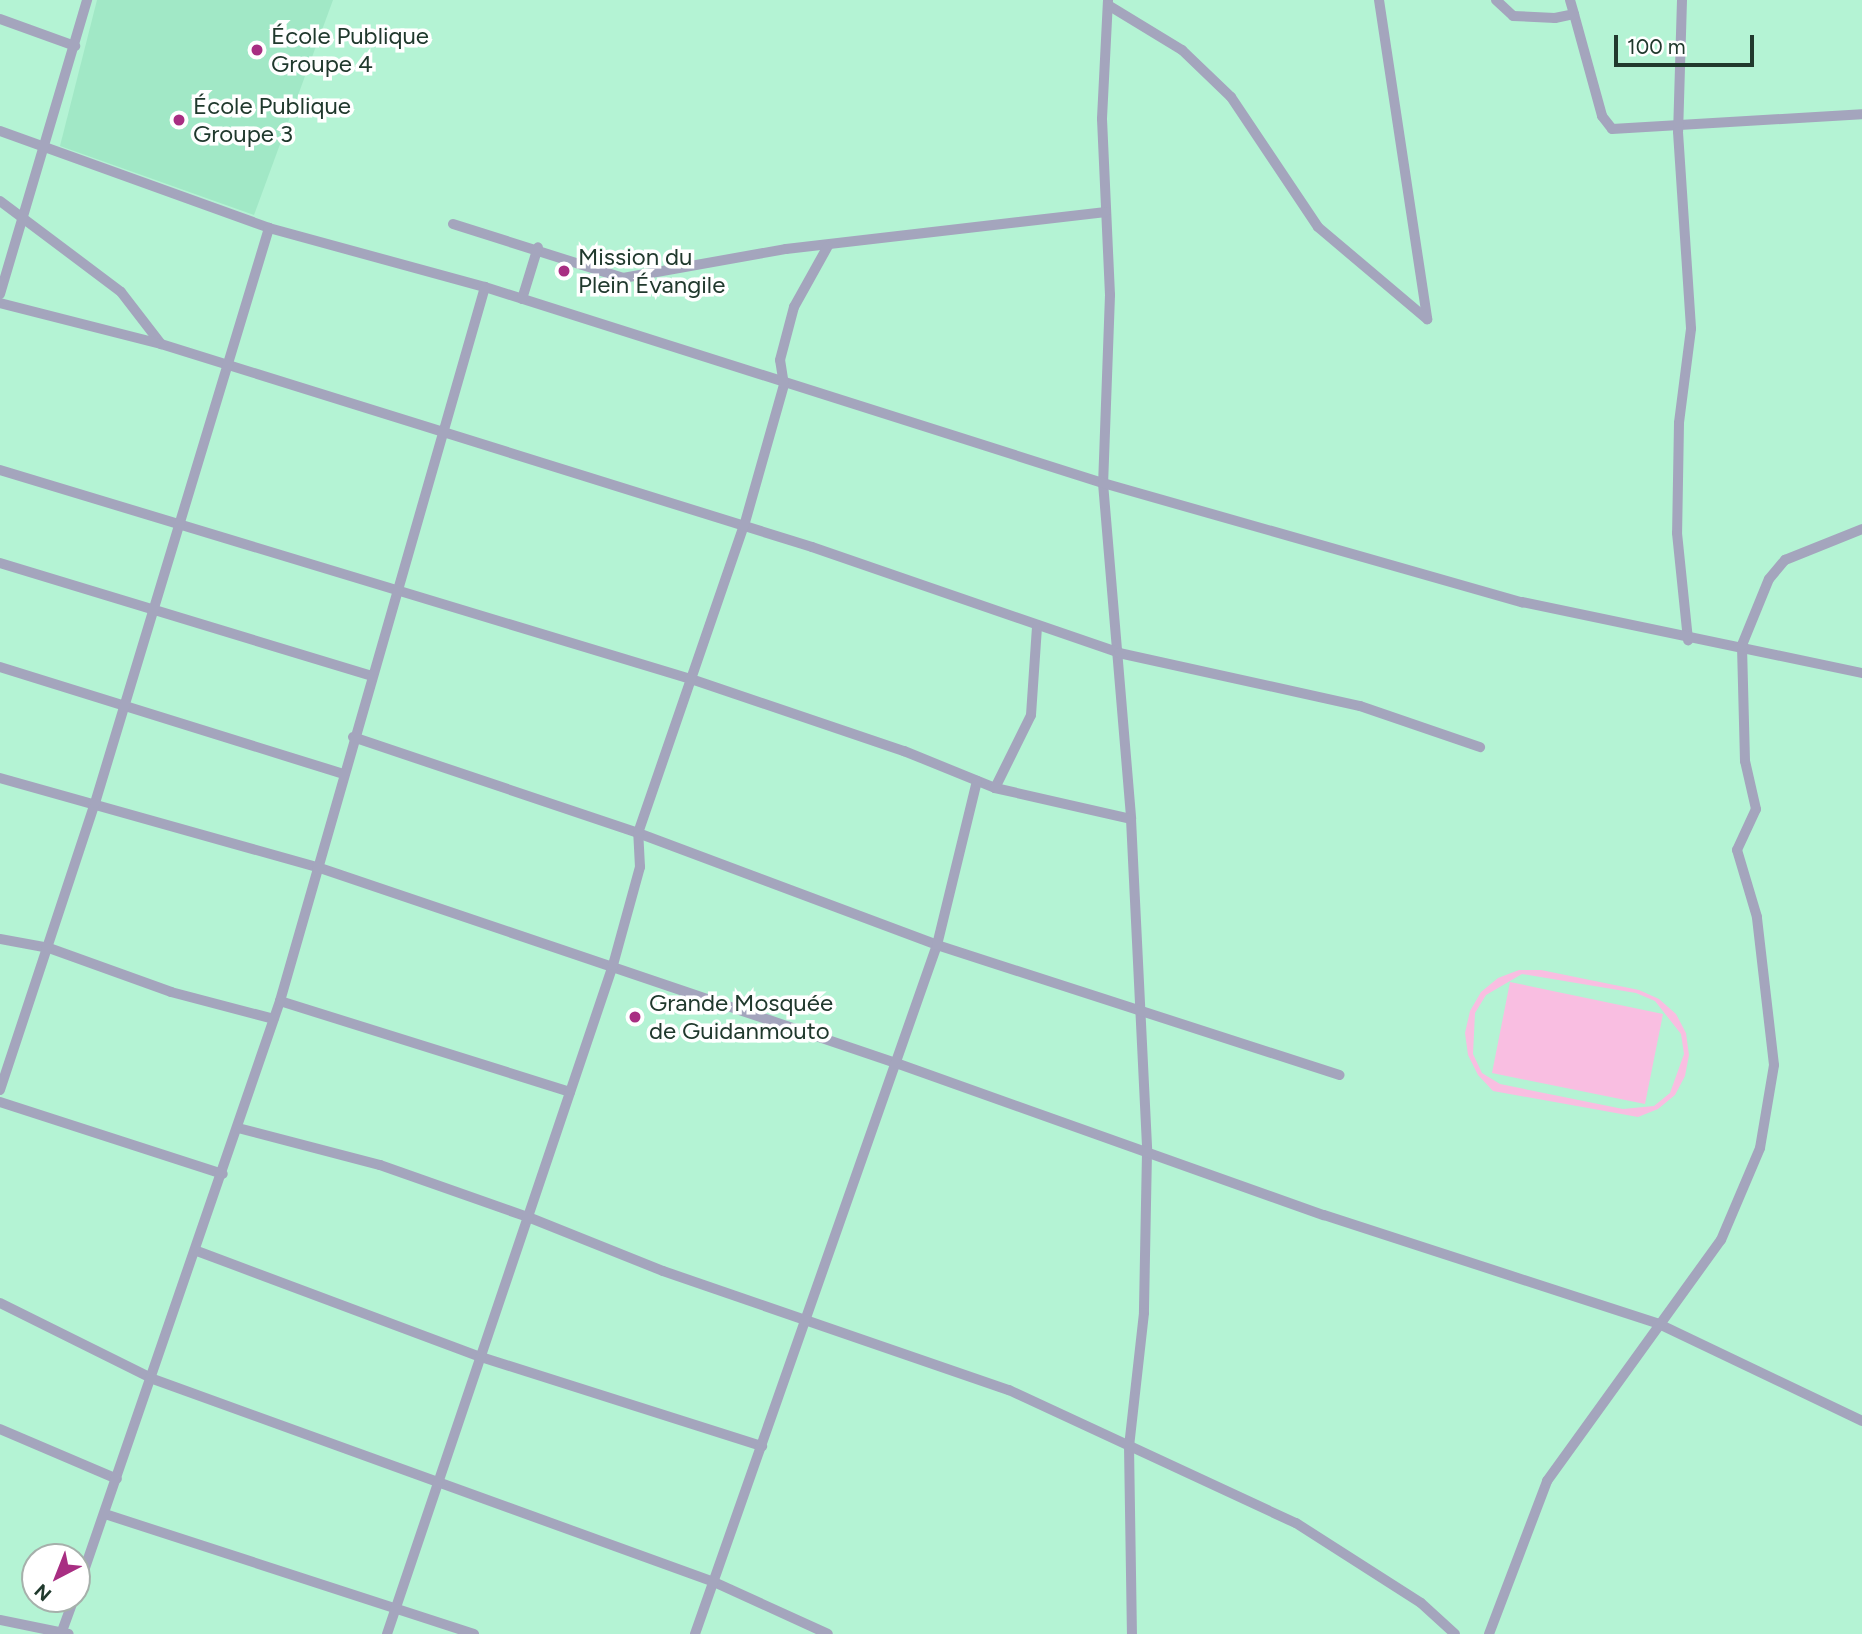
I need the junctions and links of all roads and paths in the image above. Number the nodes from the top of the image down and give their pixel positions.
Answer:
1 (87, 0) edge
2 (1379, 0) edge
3 (1496, 0) edge
4 (1570, 0) edge
5 (1682, 0) edge
6 (1108, 3) edge
7 (1574, 14) junction
8 (0, 19) edge
9 (75, 46) junction
10 (1862, 114) edge
11 (1679, 122) junction
12 (0, 131) edge
13 (45, 146) junction
14 (0, 201) edge
15 (1106, 212) junction
16 (23, 217) junction
17 (453, 224) dead end
18 (269, 228) junction
19 (828, 246) junction
20 (538, 247) junction
21 (485, 287) junction
22 (0, 294) edge
23 (522, 299) junction
24 (0, 303) edge
25 (161, 344) junction
26 (229, 368) junction
27 (784, 385) junction
28 (443, 433) junction
29 (0, 470) edge
30 (1104, 483) junction
31 (181, 523) junction
32 (744, 526) junction
33 (1862, 529) edge
34 (0, 563) edge
35 (397, 589) junction
36 (155, 607) junction
37 (1037, 628) junction
38 (1688, 640) junction
39 (1742, 645) junction
40 (1119, 653) junction
41 (0, 667) edge
42 (1862, 673) edge
43 (371, 676) junction
44 (694, 680) junction
45 (125, 706) junction
46 (353, 737) junction
47 (1480, 747) dead end
48 (343, 774) junction
49 (0, 778) edge
50 (977, 781) junction
51 (995, 788) junction
52 (96, 803) junction
53 (1131, 819) junction
54 (638, 833) junction
55 (317, 867) junction
56 (0, 939) edge
57 (937, 945) junction
58 (49, 948) junction
59 (613, 965) junction
60 (280, 1001) junction
61 (1140, 1008) junction
62 (274, 1019) junction
63 (895, 1063) junction
64 (1340, 1075) dead end
65 (0, 1090) edge
66 (570, 1092) junction
67 (0, 1102) edge
68 (238, 1128) junction
69 (1147, 1152) junction
70 (222, 1174) junction
71 (528, 1217) junction
72 (197, 1251) junction
73 (0, 1303) edge
74 (806, 1320) junction
75 (1659, 1324) junction
76 (481, 1357) junction
77 (153, 1379) junction
78 (1862, 1421) edge
79 (0, 1429) edge
80 (762, 1446) junction
81 (1129, 1446) junction
82 (117, 1479) junction
83 (435, 1482) junction
84 (104, 1514) junction
85 (91, 1551) edge
86 (714, 1582) junction
87 (396, 1608) junction
88 (70, 1613) edge
89 (0, 1620) edge
90 (64, 1633) edge
91 (387, 1634) edge
92 (474, 1634) edge
93 (695, 1634) edge
94 (828, 1634) edge
95 (1132, 1634) edge
96 (1455, 1634) edge
97 (1489, 1634) edge

1 - 9 street
2 - 6 street
3 - 7 street
4 - 7 street
5 - 11 street
6 - 15 street
7 - 11 street
8 - 9 street
9 - 13 street
10 - 11 street
11 - 38 street
12 - 13 street
13 - 16 street
13 - 18 street
14 - 16 street
15 - 19 street
15 - 30 street
16 - 22 street
16 - 25 street
17 - 20 street
18 - 21 street
18 - 26 street
19 - 20 street
19 - 27 street
20 - 23 street
21 - 23 street
21 - 28 street
23 - 27 street
24 - 25 street
25 - 26 street
26 - 28 street
26 - 31 street
27 - 30 street
27 - 32 street
28 - 32 street
28 - 35 street
29 - 31 street
30 - 38 street
30 - 40 street
31 - 35 street
31 - 36 street
32 - 37 street
32 - 44 street
33 - 39 street
34 - 36 street
35 - 43 street
35 - 44 street
36 - 43 street
36 - 45 street
37 - 40 street
37 - 51 street
38 - 39 street
39 - 42 street
39 - 75 street
40 - 47 street
40 - 53 street
41 - 45 street
43 - 46 street
44 - 50 street
44 - 54 street
45 - 48 street
45 - 52 street
46 - 48 street
46 - 54 street
48 - 55 street
49 - 52 street
50 - 51 street
50 - 57 street
51 - 53 street
52 - 55 street
52 - 58 street
53 - 61 street
54 - 57 street
54 - 59 street
55 - 59 street
55 - 60 street
56 - 58 street
57 - 61 street
57 - 63 street
58 - 62 street
58 - 65 street
59 - 63 street
59 - 66 street
60 - 62 street
60 - 66 street
61 - 64 street
61 - 69 street
62 - 68 street
63 - 69 street
63 - 74 street
66 - 71 street
67 - 70 street
68 - 70 street
68 - 71 street
69 - 75 street
69 - 81 street
70 - 72 street
71 - 74 street
71 - 76 street
72 - 76 street
72 - 77 street
73 - 77 street
74 - 80 street
74 - 81 street
75 - 78 street
75 - 97 street
76 - 80 street
76 - 83 street
77 - 82 street
77 - 83 street
79 - 82 street
80 - 86 street
81 - 95 street
81 - 96 street
82 - 84 street
83 - 86 street
83 - 87 street
84 - 85 street
84 - 87 street
86 - 93 street
86 - 94 street
87 - 91 street
87 - 92 street
88 - 90 street
89 - 90 street

